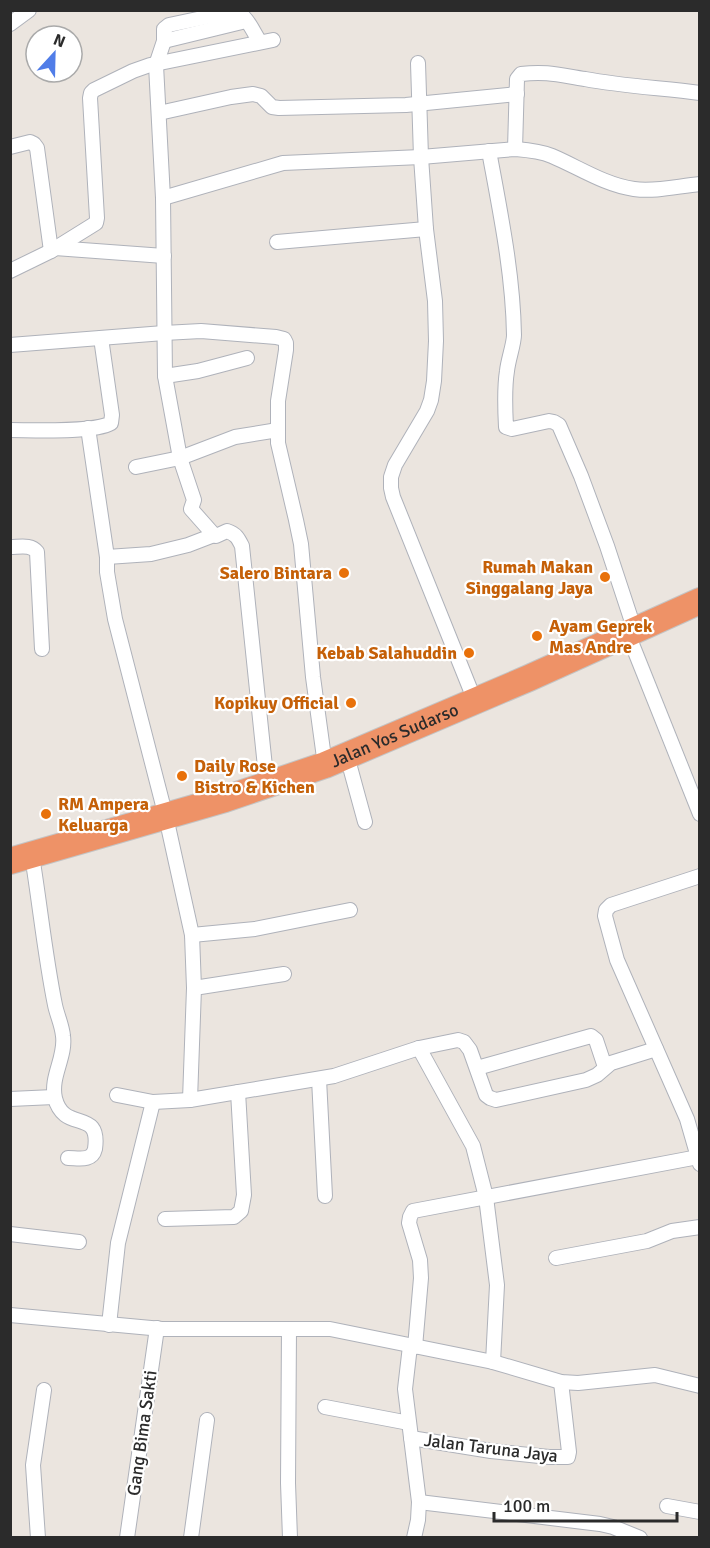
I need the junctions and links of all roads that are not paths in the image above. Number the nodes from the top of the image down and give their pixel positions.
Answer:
1 (29, 10) edge
2 (10, 24) edge
3 (418, 63) dead end
4 (156, 65) junction
5 (699, 93) edge
6 (517, 94) junction
7 (419, 104) junction
8 (159, 113) junction
9 (15, 145) edge
10 (515, 149) junction
11 (489, 151) junction
12 (421, 157) junction
13 (699, 184) edge
14 (164, 198) junction
15 (426, 229) junction
16 (277, 242) dead end
17 (53, 250) junction
18 (164, 256) junction
19 (10, 271) edge
20 (164, 333) junction
21 (101, 338) junction
22 (10, 345) edge
23 (247, 358) dead end
24 (165, 376) junction
25 (88, 428) junction
26 (10, 430) edge
27 (278, 430) junction
28 (180, 458) junction
29 (136, 467) dead end
30 (214, 535) junction
31 (10, 547) edge
32 (107, 557) junction
33 (699, 601) edge
34 (632, 632) junction
35 (42, 649) dead end
36 (475, 701) junction
37 (336, 760) junction
38 (267, 786) junction
39 (699, 814) edge
40 (166, 817) junction
41 (365, 822) dead end
42 (21, 858) edge
43 (699, 876) edge
44 (350, 910) dead end
45 (192, 935) junction
46 (284, 974) dead end
47 (194, 988) junction
48 (419, 1048) junction
49 (656, 1049) junction
50 (605, 1067) junction
51 (477, 1068) junction
52 (319, 1079) junction
53 (238, 1092) junction
54 (117, 1095) dead end
55 (54, 1097) junction
56 (10, 1099) edge
57 (190, 1100) junction
58 (153, 1102) junction
59 (68, 1158) dead end
60 (699, 1160) edge
61 (325, 1196) dead end
62 (486, 1197) junction
63 (165, 1219) dead end
64 (699, 1227) edge
65 (10, 1234) edge
66 (79, 1242) dead end
67 (556, 1258) dead end
68 (10, 1315) edge
69 (109, 1325) junction
70 (157, 1328) junction
71 (289, 1329) junction
72 (412, 1346) junction
73 (493, 1362) junction
74 (561, 1382) junction
75 (699, 1386) edge
76 (44, 1390) dead end
77 (325, 1407) dead end
78 (207, 1420) dead end
79 (409, 1423) junction
80 (411, 1438) junction
81 (418, 1502) junction
82 (667, 1506) dead end
83 (699, 1512) edge
84 (606, 1532) edge
85 (38, 1538) edge
86 (127, 1538) edge
87 (191, 1538) edge
88 (290, 1538) edge
89 (414, 1538) edge
90 (640, 1538) edge

1 - 2 street
3 - 7 street
4 - 4 street
4 - 8 street
4 - 17 street
5 - 6 street
6 - 7 street
6 - 10 street
7 - 8 street
7 - 12 street
8 - 14 street
9 - 17 street
10 - 11 street
10 - 13 street
11 - 12 street
11 - 34 street
12 - 14 street
12 - 15 street
14 - 18 street
15 - 16 street
15 - 36 street
17 - 18 street
17 - 19 street
18 - 20 street
20 - 21 street
20 - 24 street
20 - 27 street
21 - 22 street
21 - 25 street
23 - 24 street
24 - 28 street
25 - 26 street
25 - 32 street
27 - 28 street
27 - 37 street
28 - 29 street
28 - 30 street
30 - 32 street
30 - 38 street
31 - 35 street
32 - 40 street
33 - 34 highway, Jalan Yos Sudarso
34 - 36 highway, Jalan Yos Sudarso
34 - 39 street
36 - 37 highway, Jalan Yos Sudarso
37 - 38 highway, Jalan Yos Sudarso
37 - 41 street
38 - 40 highway, Jalan Yos Sudarso
40 - 42 highway, Jalan Yos Sudarso
40 - 45 street
42 - 55 street
43 - 49 street
44 - 45 street
45 - 47 street
46 - 47 street
47 - 57 street
48 - 51 street
48 - 52 street
48 - 62 street
49 - 50 street
49 - 60 street
50 - 51 street
50 - 51 street
52 - 53 street
52 - 61 street
53 - 57 street
53 - 63 street
54 - 58 street
55 - 56 street
55 - 59 street
57 - 58 street
58 - 69 street
60 - 62 street
62 - 72 street
62 - 73 street
64 - 67 street
65 - 66 street
68 - 69 street
69 - 70 street
70 - 71 street
70 - 86 street, Gang Bima Sakti
71 - 72 street
71 - 88 street
72 - 73 street
72 - 79 street
73 - 74 street
74 - 75 street
74 - 80 street, Jalan Taruna Jaya
76 - 85 street
77 - 79 street
78 - 87 street
79 - 80 street
80 - 81 street
81 - 84 street
81 - 89 street
82 - 83 street
84 - 90 street

